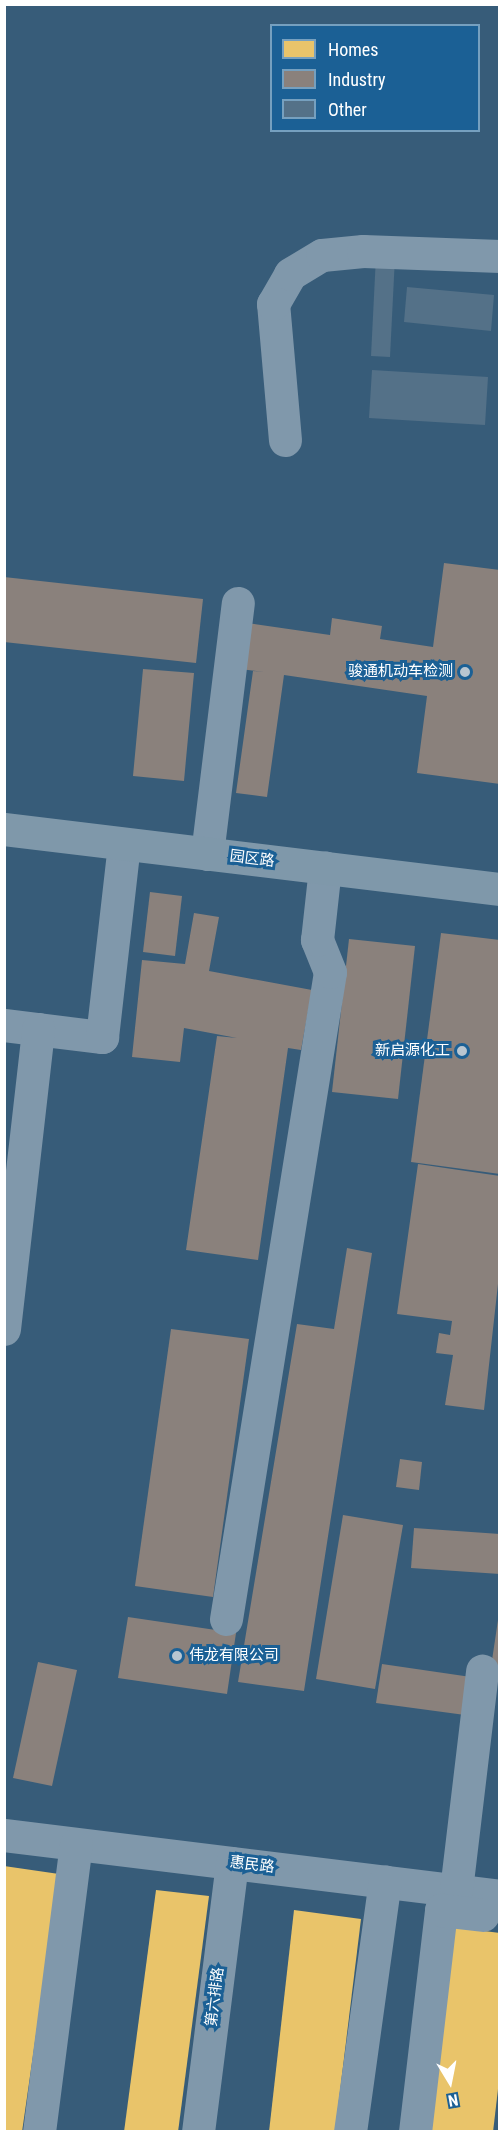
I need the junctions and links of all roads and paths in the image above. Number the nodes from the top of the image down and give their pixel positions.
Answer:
1 (500, 256) edge
2 (285, 440) dead end
3 (238, 603) dead end
4 (4, 829) edge
5 (124, 844) junction
6 (207, 854) junction
7 (325, 867) junction
8 (500, 889) edge
9 (4, 1025) edge
10 (38, 1029) junction
11 (4, 1329) edge
12 (226, 1619) dead end
13 (482, 1671) dead end
14 (4, 1835) edge
15 (76, 1844) junction
16 (232, 1863) junction
17 (385, 1881) junction
18 (456, 1890) junction
19 (500, 1896) edge
20 (500, 1917) edge
21 (39, 2132) edge
22 (198, 2132) edge
23 (350, 2132) edge
24 (415, 2132) edge

1 - 2 street
3 - 6 street
4 - 5 highway, 园区路
5 - 6 highway, 园区路
5 - 10 street
6 - 7 highway, 园区路
7 - 8 highway, 园区路
7 - 12 street
9 - 10 street
10 - 11 street
13 - 18 street
14 - 15 street, 惠民路
15 - 16 street, 惠民路
15 - 21 street
16 - 17 street, 惠民路
16 - 22 street, 第六排路
17 - 18 street, 惠民路
17 - 23 street
18 - 19 street, 惠民路
20 - 24 street

